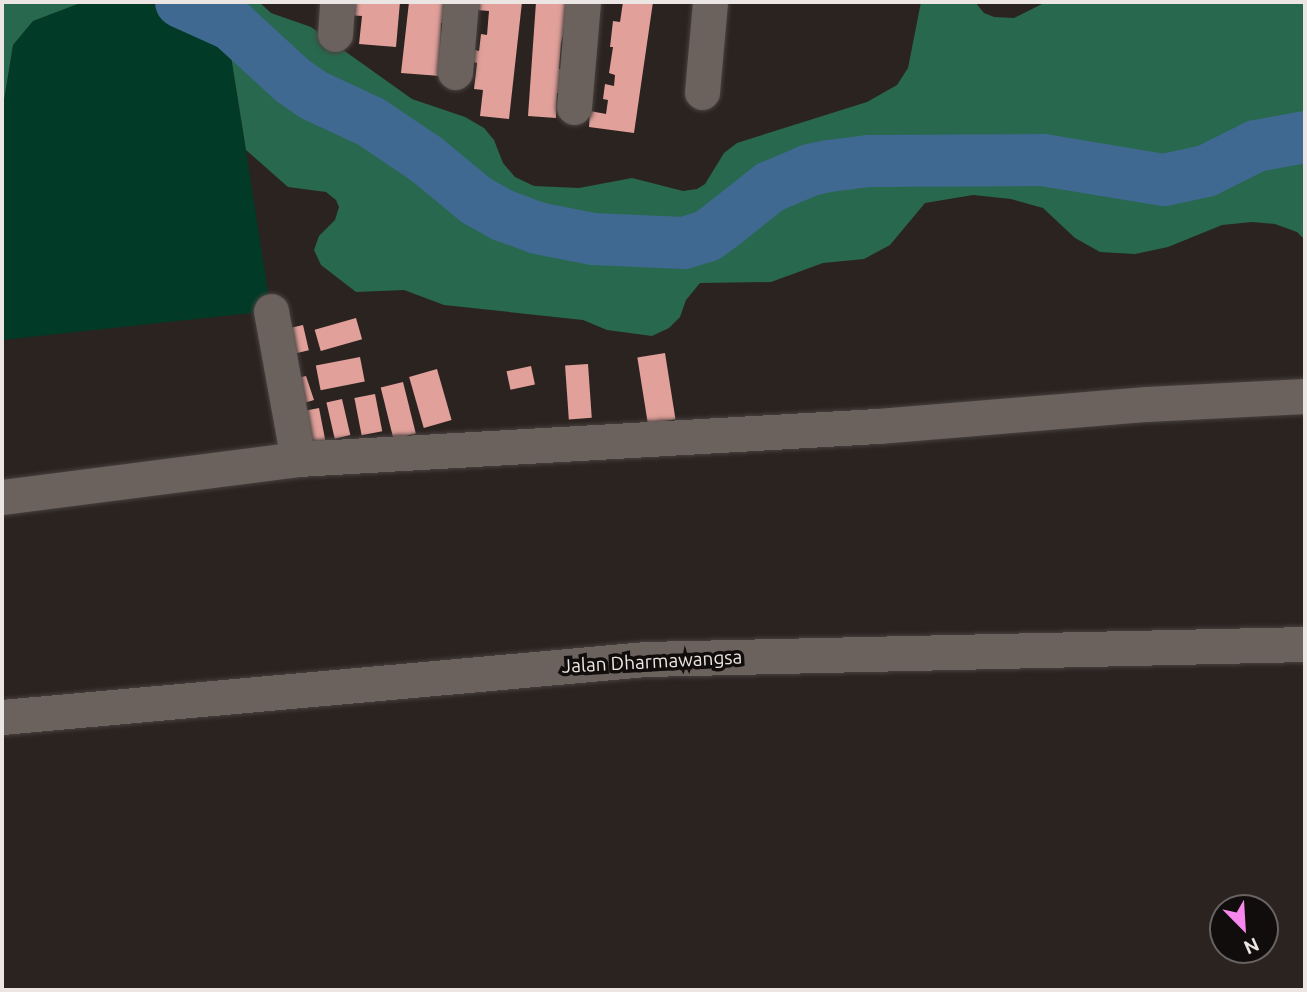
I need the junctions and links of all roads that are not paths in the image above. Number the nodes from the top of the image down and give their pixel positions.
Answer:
1 (461, 2) edge
2 (583, 2) edge
3 (710, 2) edge
4 (454, 72) dead end
5 (702, 92) dead end
6 (574, 107) dead end
7 (271, 311) dead end
8 (1305, 396) edge
9 (298, 459) junction
10 (2, 497) edge
11 (1305, 644) edge
12 (2, 717) edge

1 - 4 street
2 - 6 street
3 - 5 street
7 - 9 street
8 - 9 street
9 - 10 street
11 - 12 street, Jalan Dharmawangsa

